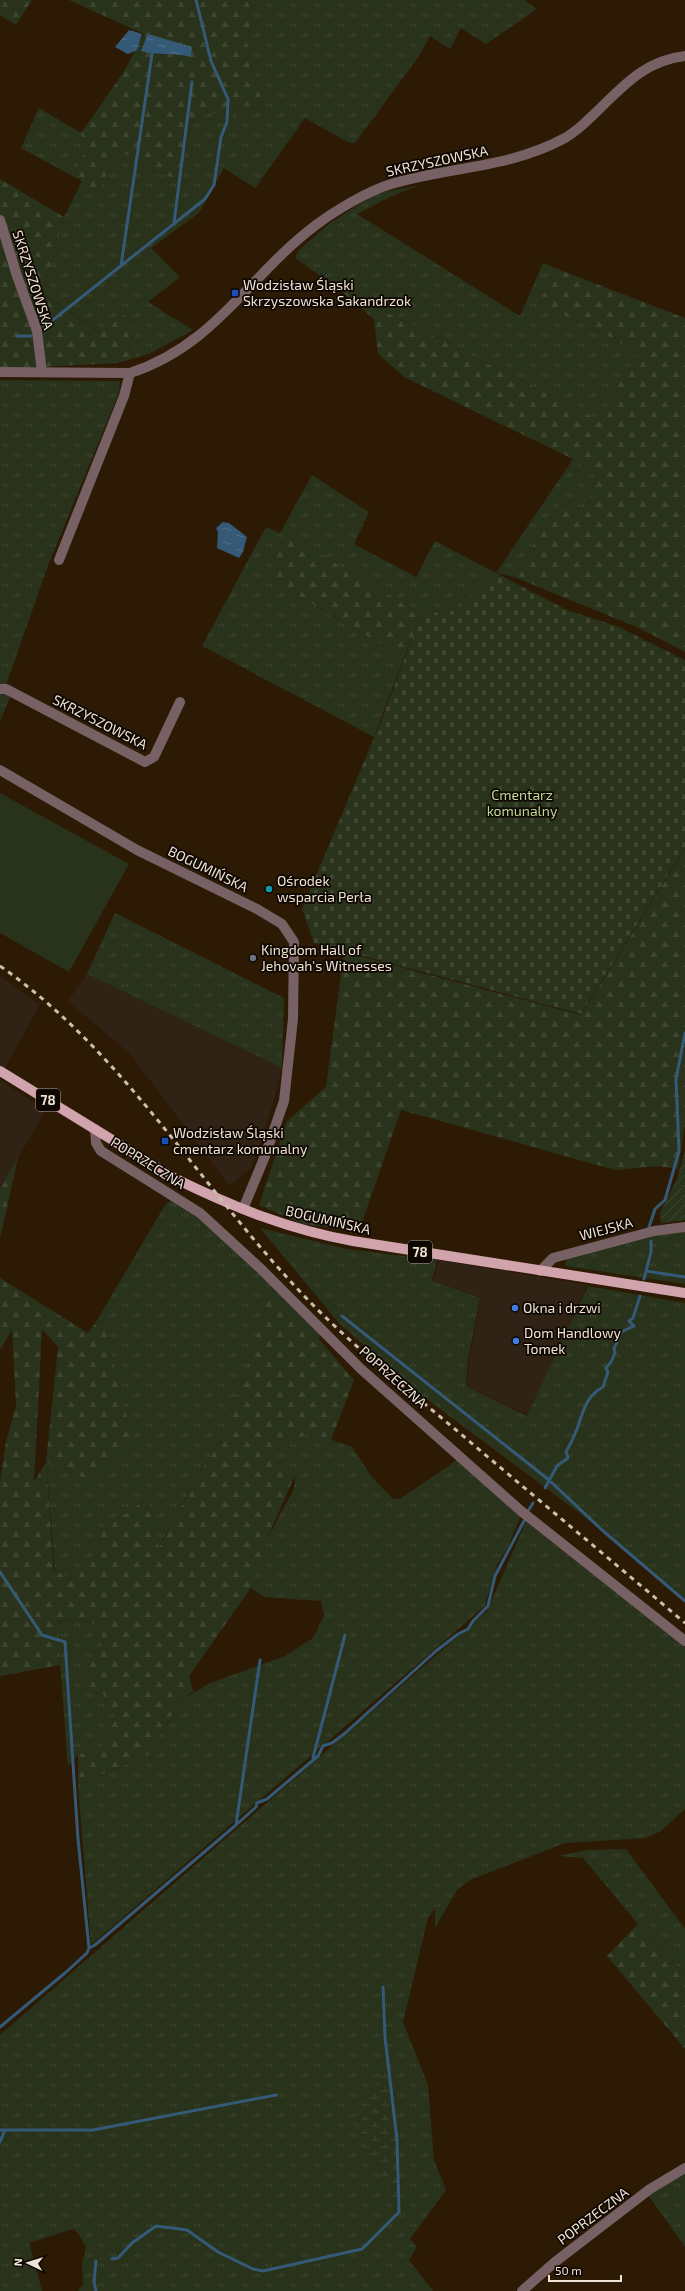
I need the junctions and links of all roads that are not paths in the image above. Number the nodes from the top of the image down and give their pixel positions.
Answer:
1 (685, 56) edge
2 (0, 220) edge
3 (0, 372) edge
4 (42, 372) junction
5 (130, 373) junction
6 (59, 560) dead end
7 (0, 689) edge
8 (180, 702) dead end
9 (0, 770) edge
10 (0, 1071) edge
11 (95, 1129) junction
12 (243, 1209) junction
13 (685, 1227) edge
14 (540, 1271) junction
15 (685, 1293) edge
16 (685, 1640) edge
17 (685, 2168) edge
18 (522, 2291) edge

1 - 5 street, SKRZYSZOWSKA
2 - 4 street, SKRZYSZOWSKA
3 - 4 street, SKRZYSZOWSKA
4 - 5 street, SKRZYSZOWSKA
5 - 6 street
7 - 8 street, SKRZYSZOWSKA
9 - 12 street, BOGUMIŃSKA
10 - 11 main road, BOGUMIŃSKA / 78
11 - 12 main road, BOGUMIŃSKA / 78
11 - 16 street, POPRZECZNA
12 - 14 main road, BOGUMIŃSKA / 78
13 - 14 street, WIEJSKA
14 - 15 main road, BOGUMIŃSKA / 78
17 - 18 street, POPRZECZNA

